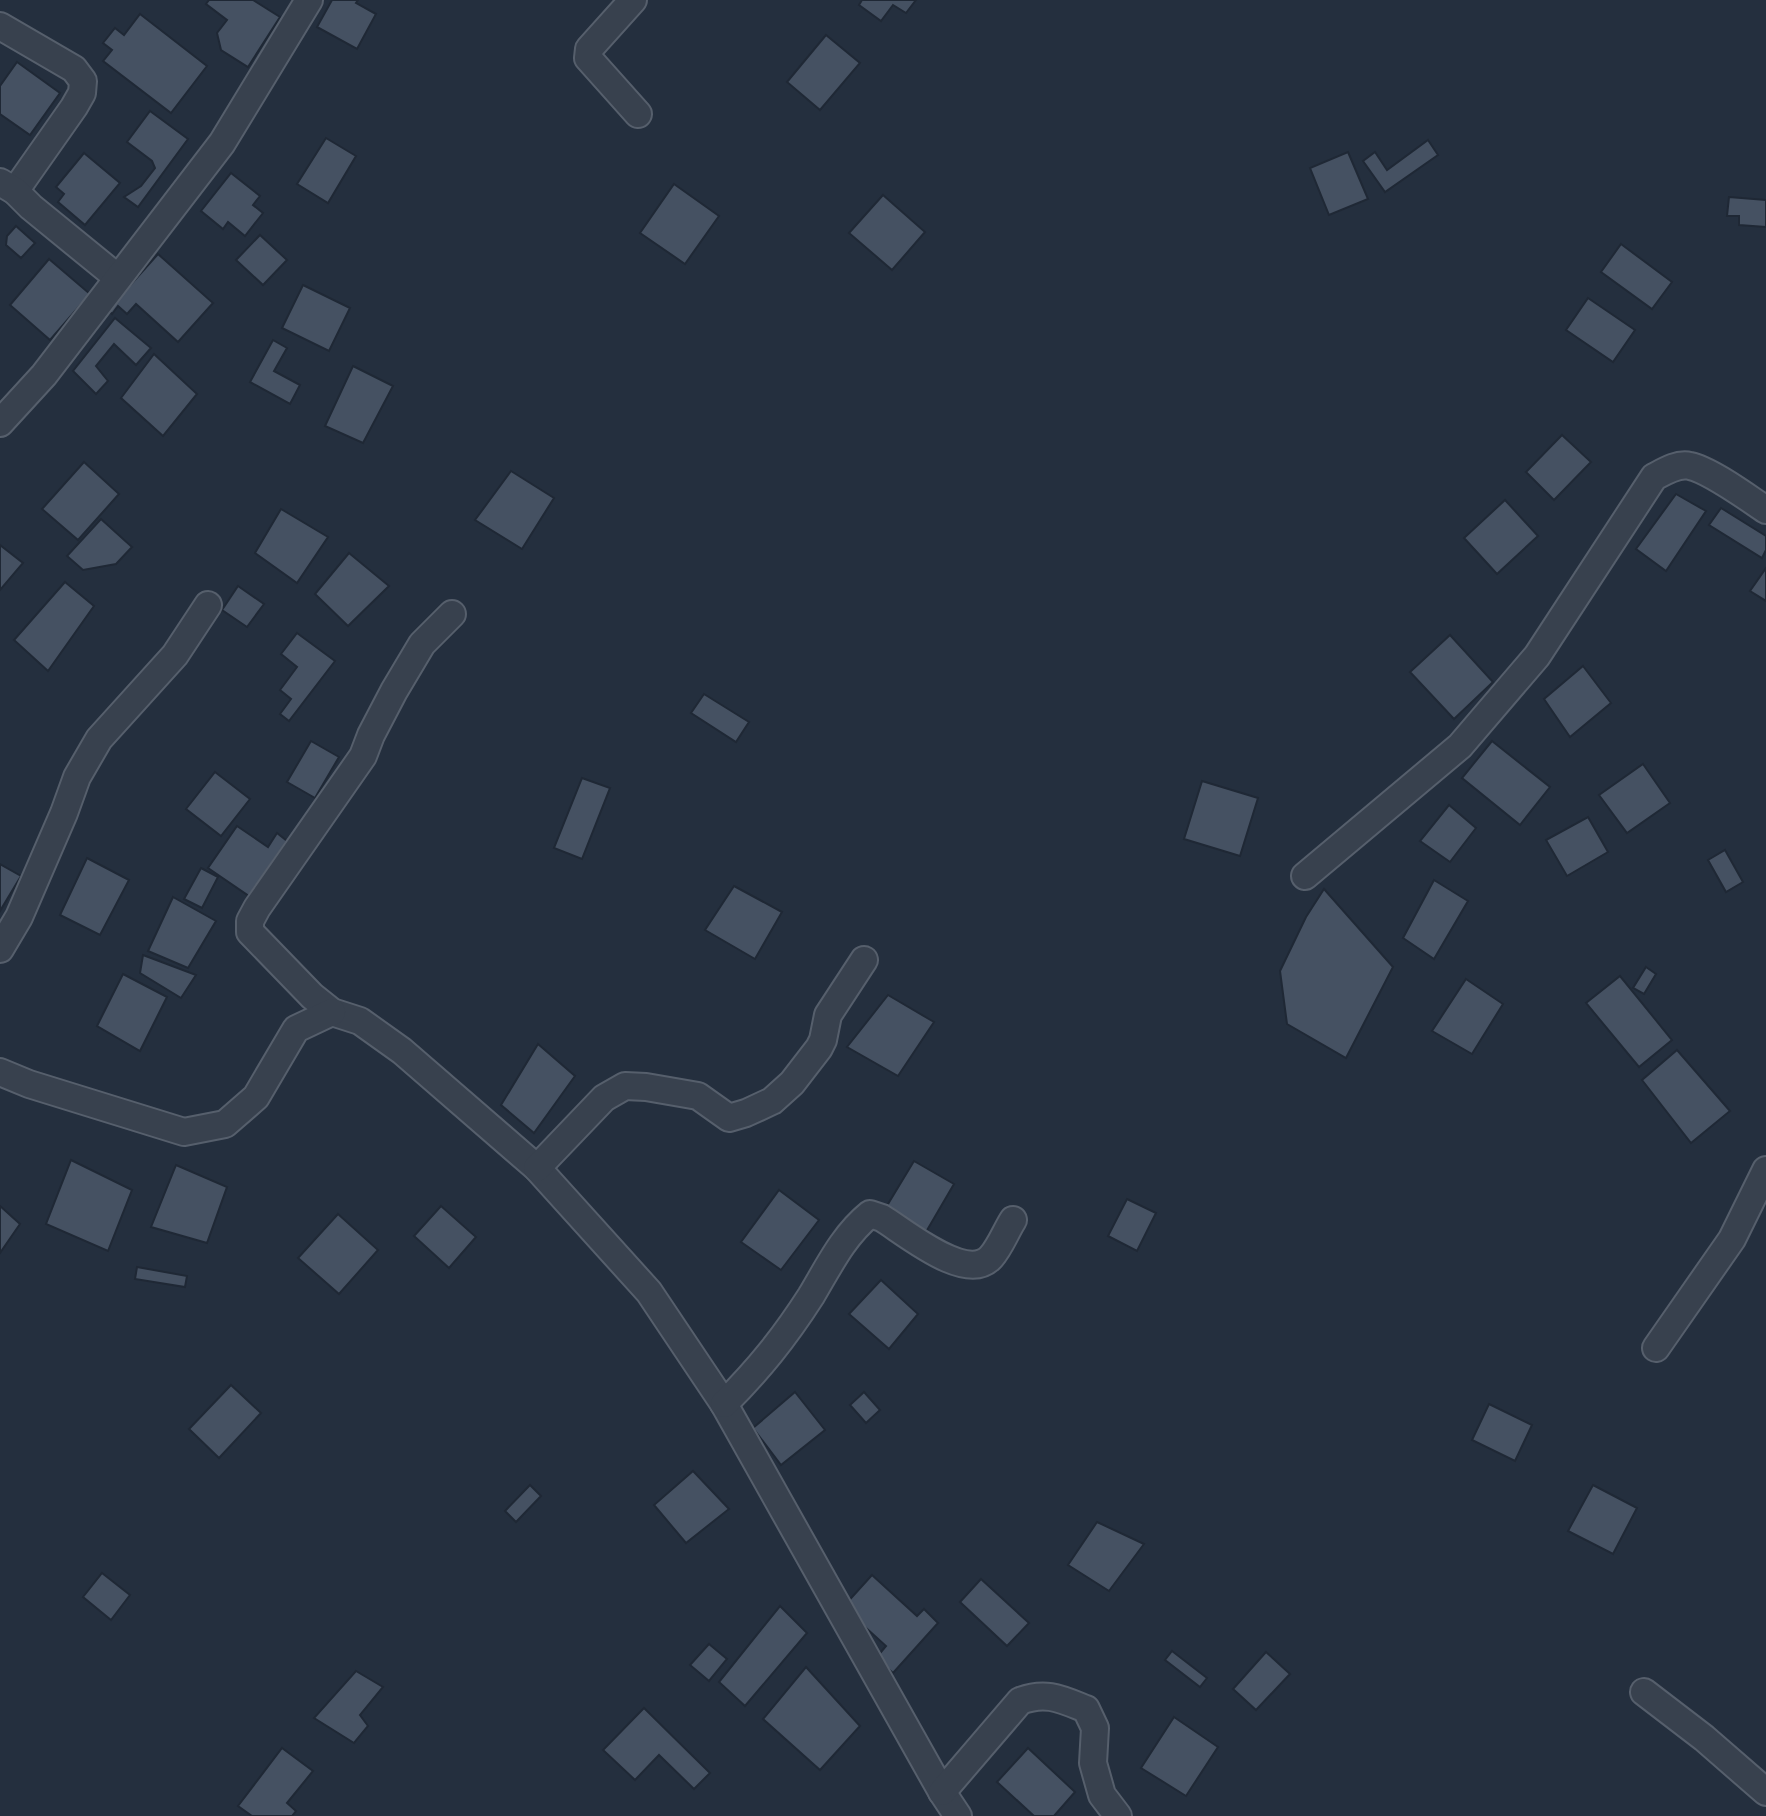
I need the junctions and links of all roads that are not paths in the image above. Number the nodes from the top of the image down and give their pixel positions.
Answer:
1 (309, 0) edge
2 (633, 0) edge
3 (0, 26) edge
4 (638, 114) dead end
5 (8, 186) edge
6 (118, 278) junction
7 (0, 423) edge
8 (1766, 510) edge
9 (208, 605) dead end
10 (452, 614) dead end
11 (1305, 876) dead end
12 (0, 948) edge
13 (864, 960) dead end
14 (332, 1012) junction
15 (0, 1072) edge
16 (537, 1168) junction
17 (1766, 1170) edge
18 (1013, 1220) dead end
19 (1656, 1348) dead end
20 (724, 1404) junction
21 (1644, 1692) dead end
22 (942, 1792) junction
23 (1766, 1792) edge
24 (958, 1816) edge
25 (1118, 1816) edge

1 - 6 street
2 - 4 street
3 - 5 street
5 - 6 street
6 - 7 street
8 - 11 street
9 - 12 street
10 - 14 street
13 - 16 street
14 - 15 street
14 - 16 street
16 - 20 street
17 - 19 street
18 - 20 street
20 - 22 street
21 - 23 street
22 - 24 street
22 - 25 street

